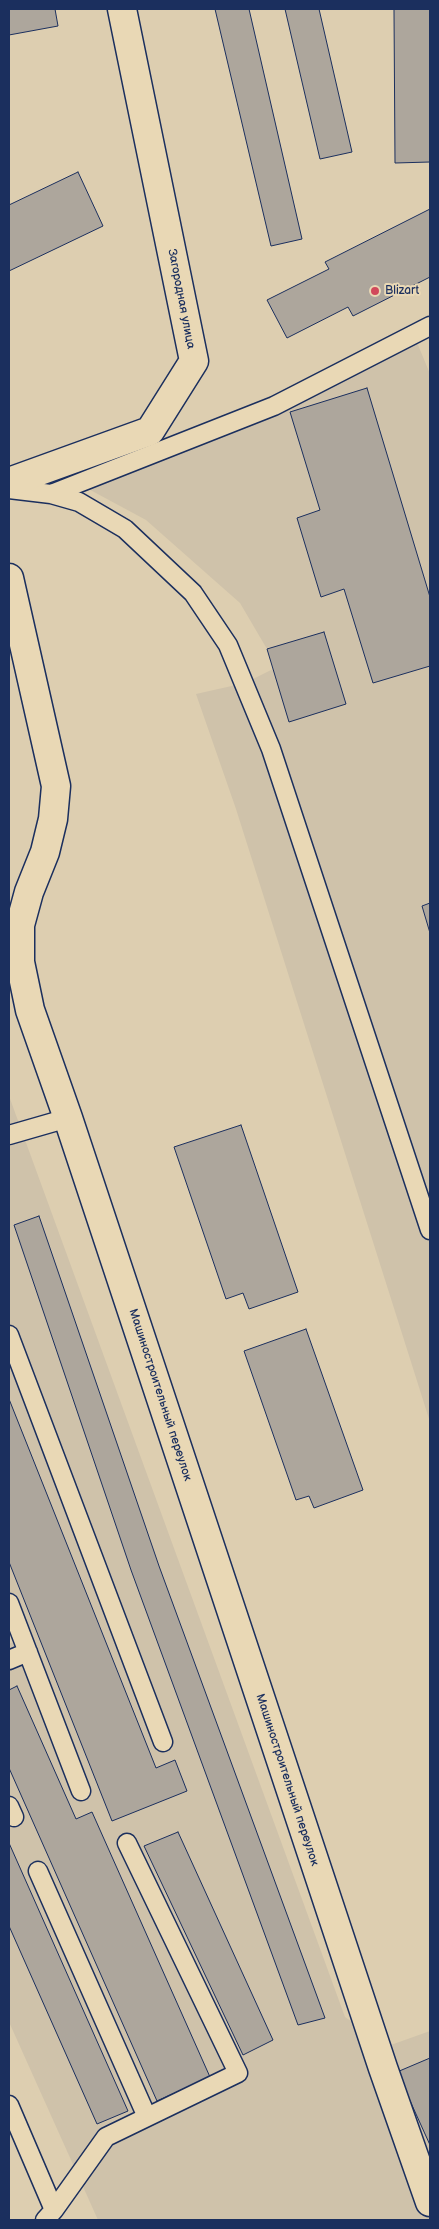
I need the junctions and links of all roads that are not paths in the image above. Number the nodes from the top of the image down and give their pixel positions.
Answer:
1 (122, 9) edge
2 (430, 326) edge
3 (9, 482) edge
4 (9, 489) edge
5 (51, 494) junction
6 (9, 578) edge
7 (68, 1118) junction
8 (9, 1135) edge
9 (430, 1230) edge
10 (9, 1335) edge
11 (9, 1603) edge
12 (28, 1652) junction
13 (9, 1660) edge
14 (163, 1742) dead end
15 (81, 1791) dead end
16 (127, 1843) dead end
17 (38, 1871) dead end
18 (9, 2105) edge
19 (147, 2117) junction
20 (430, 2202) edge
21 (49, 2215) edge

1 - 3 street, Загородная улица
2 - 5 lane
4 - 5 lane
5 - 9 lane
6 - 7 street, Машиностроительный переулок
7 - 8 lane
7 - 20 street, Машиностроительный переулок
10 - 14 lane
11 - 12 lane
12 - 13 lane
12 - 15 lane
16 - 19 lane
17 - 19 lane
18 - 21 lane
19 - 21 lane

